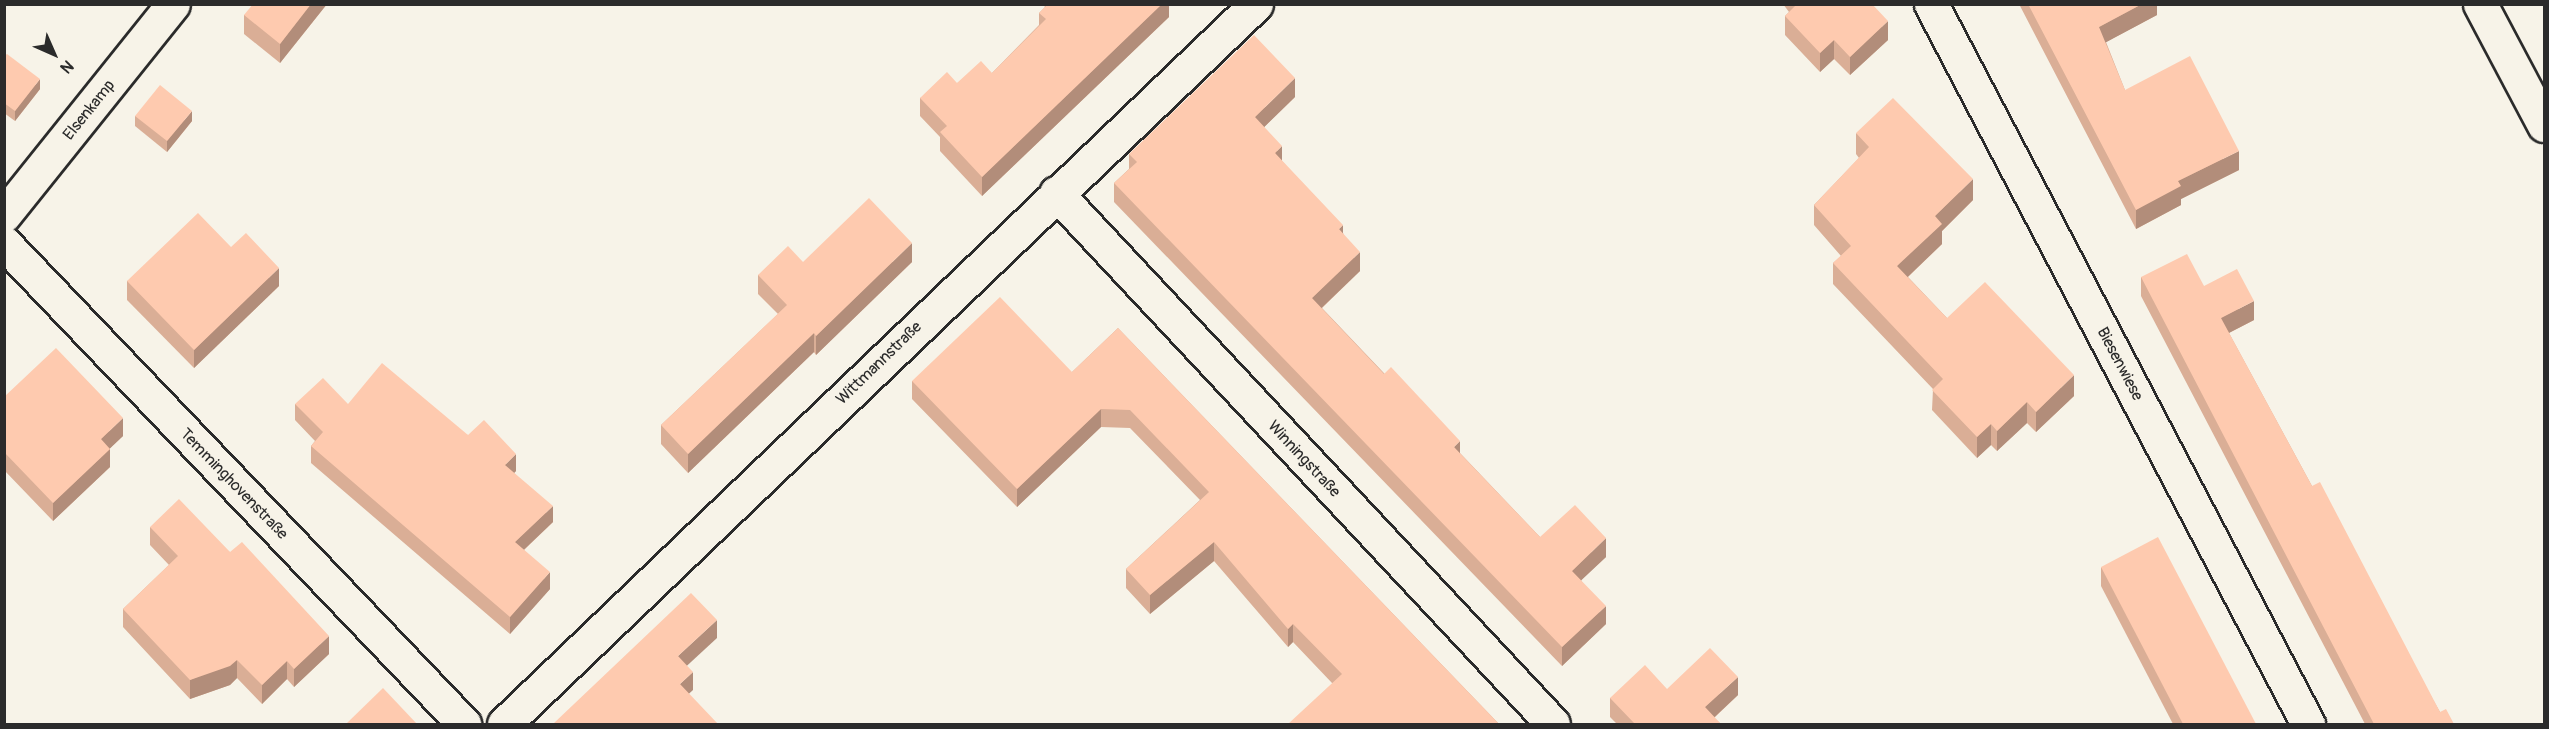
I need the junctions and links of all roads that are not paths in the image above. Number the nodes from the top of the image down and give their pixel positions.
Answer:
1 (173, 4) edge
2 (1256, 4) edge
3 (1931, 4) edge
4 (2480, 4) edge
5 (2544, 126) edge
6 (1056, 193) junction
7 (4, 215) edge
8 (4, 243) edge
9 (464, 724) edge
10 (504, 724) edge
11 (1553, 724) edge
12 (2308, 724) edge

1 - 7 main road, Elsenkamp
2 - 6 main road, Wittmannstraße
3 - 12 main road, Biesenwiese
4 - 5 main road
6 - 10 main road, Wittmannstraße
6 - 11 main road, Winningstraße
8 - 9 main road, Temminghovenstraße

